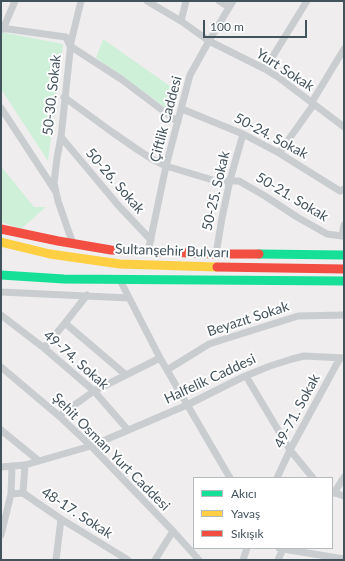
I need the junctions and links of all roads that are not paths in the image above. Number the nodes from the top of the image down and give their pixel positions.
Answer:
1 (15, 1) edge
2 (81, 1) edge
3 (147, 1) edge
4 (186, 1) edge
5 (220, 1) edge
6 (307, 1) edge
7 (231, 4) edge
8 (181, 21) junction
9 (2, 28) edge
10 (209, 41) junction
11 (70, 46) junction
12 (344, 49) edge
13 (265, 69) junction
14 (64, 97) junction
15 (313, 103) junction
16 (1, 108) edge
17 (182, 109) junction
18 (178, 122) junction
19 (344, 127) edge
20 (243, 134) junction
21 (60, 137) junction
22 (279, 153) junction
23 (166, 166) junction
24 (230, 180) junction
25 (344, 189) edge
26 (56, 192) junction
27 (344, 224) edge
28 (1, 229) edge
29 (152, 240) junction
30 (1, 242) edge
31 (73, 244) junction
32 (148, 252) junction
33 (216, 254) junction
34 (344, 255) edge
35 (344, 269) edge
36 (1, 275) edge
37 (120, 280) junction
38 (344, 281) edge
39 (1, 292) edge
40 (87, 295) junction
41 (129, 298) junction
42 (1, 315) edge
43 (344, 315) edge
44 (65, 323) junction
45 (44, 348) junction
46 (160, 358) junction
47 (342, 358) edge
48 (1, 367) edge
49 (167, 370) junction
50 (126, 375) junction
51 (246, 376) junction
52 (94, 390) junction
53 (187, 405) junction
54 (59, 416) junction
55 (1, 430) edge
56 (128, 430) junction
57 (91, 446) junction
58 (290, 450) junction
59 (39, 460) junction
60 (25, 465) junction
61 (12, 466) junction
62 (1, 467) edge
63 (229, 477) edge
64 (277, 477) edge
65 (312, 477) edge
66 (344, 477) edge
67 (23, 493) junction
68 (333, 493) edge
69 (12, 494) junction
70 (344, 496) edge
71 (61, 520) junction
72 (2, 531) edge
73 (173, 531) junction
74 (247, 549) edge
75 (281, 549) edge
76 (341, 559) edge
77 (56, 560) edge
78 (128, 560) edge
79 (155, 560) edge
80 (199, 560) edge
81 (243, 560) edge
82 (278, 560) edge

1 - 9 street
2 - 11 street, 50-30. Sokak
3 - 8 street, Yurt Sokak
4 - 8 street
5 - 7 street
6 - 13 street
7 - 10 street, Çiftlik Caddesi
8 - 10 street, Yurt Sokak
9 - 11 street
10 - 13 street, Yurt Sokak
10 - 17 street, Çiftlik Caddesi
11 - 14 street, 50-30. Sokak
11 - 18 street
12 - 15 street
13 - 15 street, Yurt Sokak
14 - 21 street, 50-30. Sokak
14 - 23 street, 50-21. Sokak
15 - 19 street, Yurt Sokak
15 - 22 street
16 - 26 street
17 - 18 street, Çiftlik Caddesi
17 - 20 street, 50-24. Sokak
18 - 23 street, Çiftlik Caddesi
20 - 22 street, 50-24. Sokak
20 - 24 street, 50-25. Sokak
21 - 26 street, 50-30. Sokak
21 - 29 street, 50-26. Sokak
22 - 25 street, 50-24. Sokak
23 - 24 street, 50-21. Sokak
23 - 29 street, Çiftlik Caddesi
24 - 27 street, 50-21. Sokak
24 - 33 street, 50-25. Sokak
26 - 31 street
28 - 31 main road, Sultanşehir Bulvarı
29 - 32 street, Çiftlik Caddesi
30 - 35 main road, Sultanşehir Bulvarı
31 - 32 main road, Sultanşehir Bulvarı
32 - 33 main road, Sultanşehir Bulvarı
33 - 34 main road, Sultanşehir Bulvarı
36 - 37 main road, Sultanşehir Bulvarı
37 - 38 main road, Sultanşehir Bulvarı
37 - 41 street
39 - 40 street
40 - 41 street
40 - 44 street
41 - 46 street
42 - 45 street, 49-74. Sokak
43 - 49 street, Beyazıt Sokak
44 - 45 street
44 - 50 street
45 - 52 street, 49-74. Sokak
46 - 49 street
46 - 50 street
47 - 51 street, Halfelik Caddesi
47 - 58 street, 49-71. Sokak
48 - 54 street, Şehit Osman Yurt Caddesi
49 - 53 street
50 - 52 street
51 - 53 street, Halfelik Caddesi
51 - 58 street
52 - 54 street
52 - 56 street, 49-74. Sokak
53 - 56 street, Halfelik Caddesi
53 - 63 street
54 - 57 street, Şehit Osman Yurt Caddesi
55 - 59 street
56 - 57 street, Halfelik Caddesi
57 - 59 street, Halfelik Caddesi
57 - 73 street, Şehit Osman Yurt Caddesi
58 - 64 street, 49-71. Sokak
58 - 65 street
59 - 60 street, Halfelik Caddesi
60 - 61 street, Halfelik Caddesi
60 - 67 street
61 - 62 street, Halfelik Caddesi
61 - 69 street
66 - 68 street
67 - 69 street, 48-17. Sokak
67 - 71 street, 48-17. Sokak
68 - 70 street
69 - 72 street
71 - 77 street
71 - 78 street, 48-17. Sokak
73 - 79 street
73 - 80 street, Şehit Osman Yurt Caddesi
74 - 81 street
75 - 76 street
75 - 82 street

